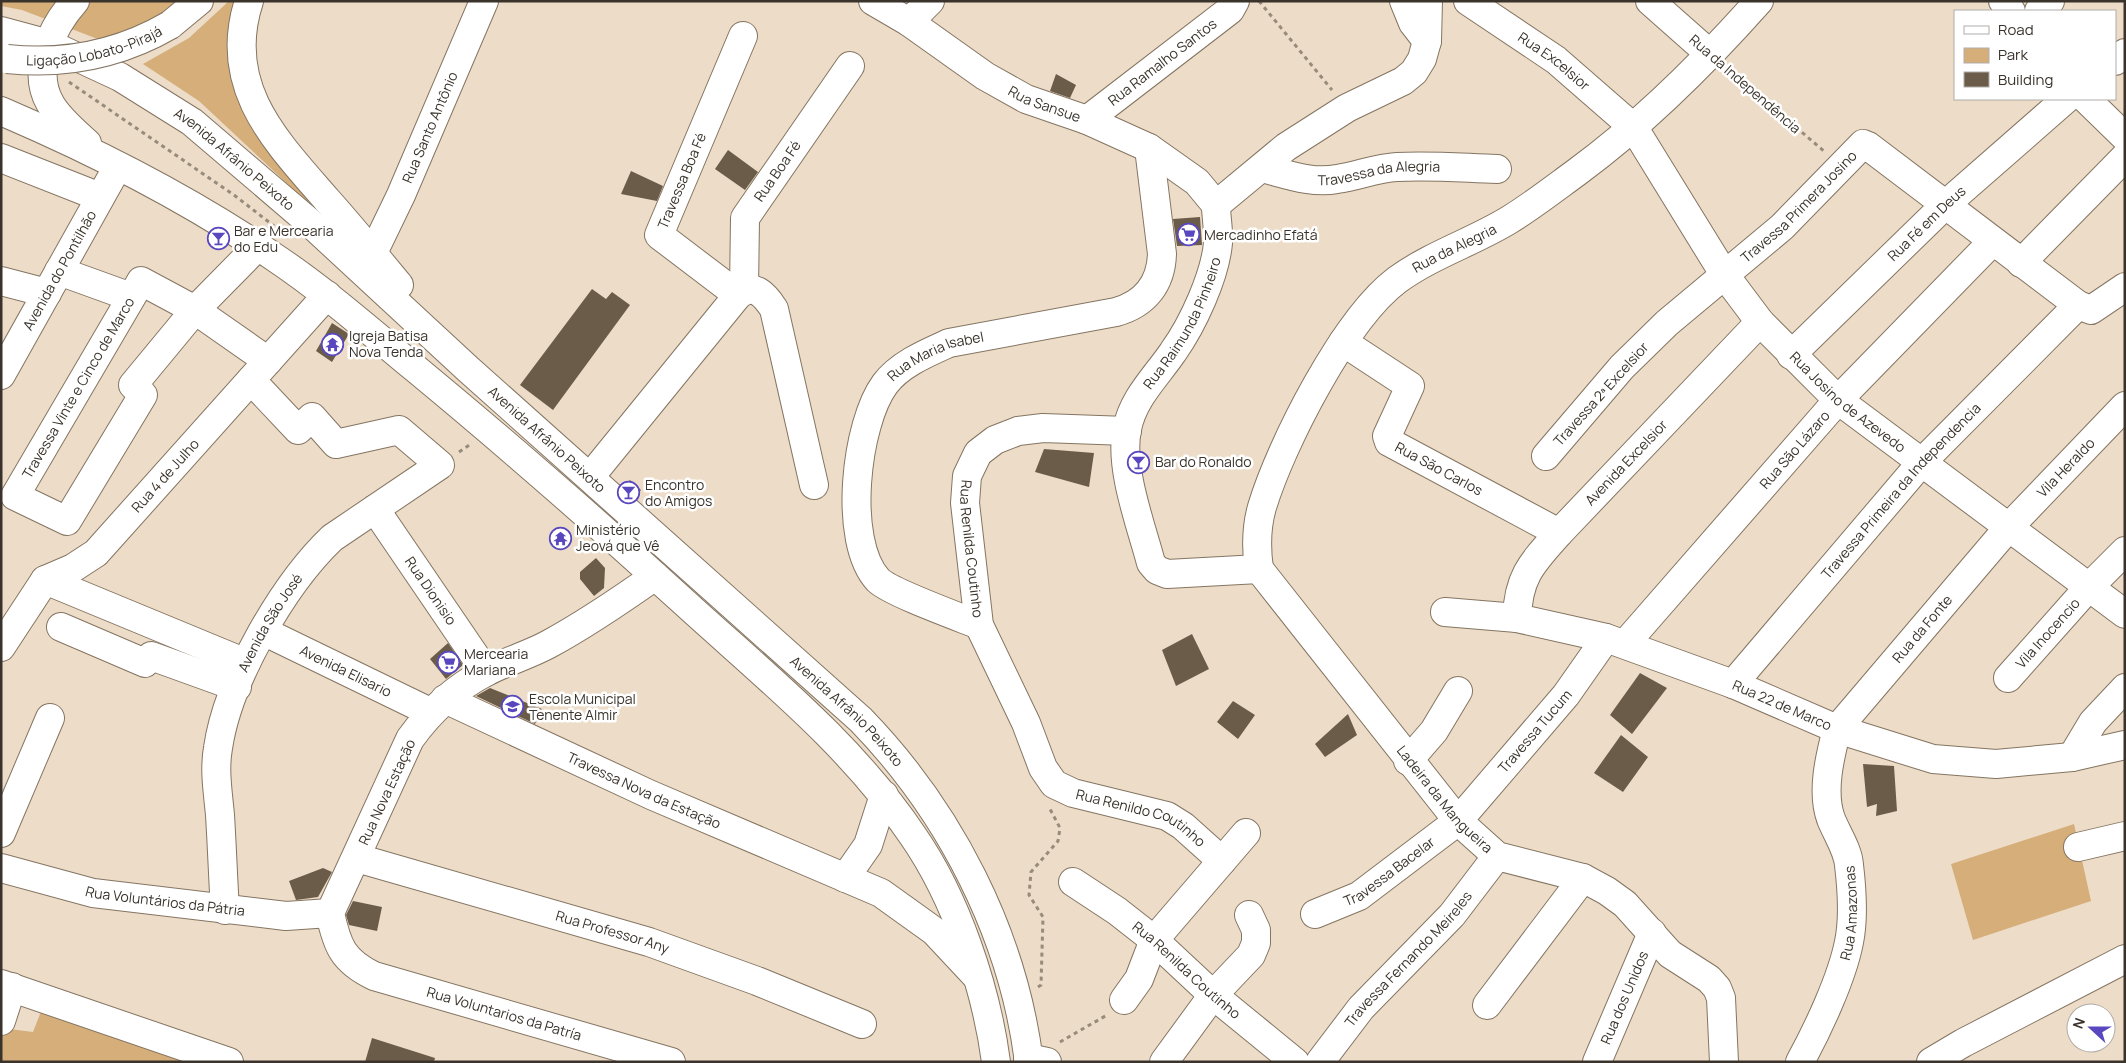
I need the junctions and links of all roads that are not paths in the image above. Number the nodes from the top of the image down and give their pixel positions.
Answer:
1 (75, 1) edge
2 (199, 1) edge
3 (249, 1) edge
4 (484, 1) edge
5 (873, 1) edge
6 (930, 1) edge
7 (1236, 1) edge
8 (1404, 1) edge
9 (1428, 1) edge
10 (1468, 1) edge
11 (1650, 1) edge
12 (1759, 1) edge
13 (2050, 1) edge
14 (2041, 10) edge
15 (909, 22) junction
16 (1, 31) edge
17 (743, 36) dead end
18 (1427, 40) junction
19 (49, 44) junction
20 (1711, 55) junction
21 (4, 58) edge
22 (850, 66) dead end
23 (2065, 100) edge
24 (2087, 100) edge
25 (1, 111) edge
26 (1087, 120) junction
27 (1634, 128) junction
28 (2125, 137) edge
29 (1149, 148) junction
30 (2125, 157) edge
31 (1, 158) edge
32 (108, 160) junction
33 (1262, 168) junction
34 (1497, 169) dead end
35 (100, 197) junction
36 (1216, 205) junction
37 (1945, 205) junction
38 (1992, 242) junction
39 (258, 247) junction
40 (373, 253) junction
41 (2021, 264) junction
42 (1724, 274) junction
43 (1, 281) edge
44 (53, 282) junction
45 (2125, 288) edge
46 (136, 289) junction
47 (741, 292) junction
48 (327, 295) junction
49 (2084, 307) junction
50 (195, 310) junction
51 (1760, 322) junction
52 (1343, 342) junction
53 (1791, 355) junction
54 (468, 369) junction
55 (260, 370) junction
56 (1, 375) edge
57 (1838, 400) junction
58 (2125, 406) edge
59 (1126, 431) junction
60 (1546, 456) dead end
61 (1921, 463) junction
62 (590, 477) junction
63 (814, 485) dead end
64 (375, 509) junction
65 (2008, 528) junction
66 (1558, 532) junction
67 (2125, 551) edge
68 (1259, 569) junction
69 (655, 576) junction
70 (45, 580) junction
71 (2088, 588) junction
72 (1444, 612) dead end
73 (2125, 614) edge
74 (1517, 618) junction
75 (979, 625) junction
76 (61, 627) dead end
77 (263, 631) junction
78 (5, 634) edge
79 (1616, 641) junction
80 (486, 672) junction
81 (241, 675) junction
82 (2008, 678) dead end
83 (1733, 684) junction
84 (2125, 688) edge
85 (1458, 691) dead end
86 (438, 706) junction
87 (50, 718) dead end
88 (1837, 729) junction
89 (2125, 745) edge
90 (2072, 757) junction
91 (1408, 761) junction
92 (1051, 794) joint
93 (884, 795) junction
94 (1458, 821) junction
95 (1, 833) edge
96 (1246, 833) dead end
97 (2125, 836) edge
98 (2078, 847) dead end
99 (1497, 856) junction
100 (357, 858) junction
101 (1222, 861) junction
102 (1, 868) edge
103 (845, 878) junction
104 (1583, 878) junction
105 (1073, 882) dead end
106 (225, 910) junction
107 (330, 913) junction
108 (1316, 914) dead end
109 (1249, 915) dead end
110 (1652, 933) junction
111 (1154, 940) junction
112 (2121, 970) edge
113 (977, 977) junction
114 (6, 985) edge
115 (1213, 995) junction
116 (1124, 1000) road end
117 (1487, 1004) dead end
118 (1, 1021) edge
119 (862, 1024) dead end
120 (1036, 1060) edge
121 (229, 1062) edge
122 (671, 1062) edge
123 (996, 1062) edge
124 (1164, 1062) edge
125 (1296, 1062) edge
126 (1320, 1062) edge
127 (1596, 1062) edge
128 (1724, 1062) edge
129 (1800, 1062) edge
130 (1931, 1062) edge

1 - 19 street
2 - 21 street, Ligação Lobato-Pirajá, bridge
3 - 40 street
4 - 40 street, Rua Santo Antônio
5 - 15 street, Rua Sansue
6 - 15 street
7 - 26 street, Rua Ramalho Santos
8 - 18 street
9 - 18 street
10 - 27 street, Rua Excelsior
11 - 20 street, Rua da Independência
12 - 20 street, Rua da Alegria
13 - 14 street
15 - 26 street, Rua Sansue
16 - 19 street, Avenida Afrânio Peixoto
17 - 47 street, Travessa Boa Fé
18 - 33 street
19 - 32 street
19 - 54 street, Avenida Afrânio Peixoto
20 - 27 street, Rua da Alegria
22 - 47 street, Rua Boa Fé
23 - 37 street, Rua Fé em Deus
24 - 28 street
25 - 32 street, Avenida Afrânio Peixoto
26 - 29 street, Rua Sansue
27 - 42 street, Rua Josino de Azevedo
27 - 52 street, Rua da Alegria
29 - 36 street, Rua Sansue
29 - 75 street, Rua Maria Isabel
30 - 41 street
31 - 35 street
32 - 35 street, Avenida do Pontilhão
32 - 39 street, Avenida Afrânio Peixoto
33 - 34 street, Travessa da Alegria
33 - 36 street
35 - 44 street, Avenida do Pontilhão
36 - 59 street, Rua Raimunda Pinheiro
37 - 38 street
37 - 42 street, Travessa Primera Josino
37 - 53 street, Rua Fé em Deus
38 - 41 street
38 - 57 street, Rua São Lázaro
39 - 48 street, Avenida Afrânio Peixoto
39 - 50 street
40 - 54 street
41 - 49 street
42 - 51 street, Rua Josino de Azevedo
42 - 60 street, Travessa 2ª Excelsior
43 - 44 street
44 - 46 street
44 - 56 street, Avenida do Pontilhão
45 - 49 street, Travessa Primeira da Independencia
46 - 50 street
46 - 50 street, Travessa Vinte e Cinco de Marco
47 - 62 street
47 - 63 street
48 - 55 street, Rua 4 de Julho
48 - 69 street, Avenida Afrânio Peixoto
49 - 61 street, Travessa Primeira da Independencia
50 - 55 street
51 - 53 street, Rua Josino de Azevedo
51 - 66 street, Avenida Excelsior
52 - 66 street, Rua São Carlos
52 - 68 street, Rua da Alegria
53 - 57 street, Rua Josino de Azevedo
54 - 62 street, Avenida Afrânio Peixoto
55 - 64 street, Avenida São José
55 - 70 street, Rua 4 de Julho
57 - 61 street, Rua Josino de Azevedo
57 - 79 street, Rua São Lázaro
58 - 65 street, Vila Heraldo
59 - 68 street, Rua Raimunda Pinheiro
59 - 75 street, Rua Renilda Coutinho
61 - 65 street, Rua Josino de Azevedo
61 - 83 street, Travessa Primeira da Independencia
62 - 120 street, Avenida Afrânio Peixoto
64 - 77 street, Avenida São José
64 - 80 street, Rua Dionisio
65 - 71 street, Rua Josino de Azevedo
65 - 88 street, Rua da Fonte
66 - 74 street, Avenida Excelsior
67 - 71 street, Vila Inocencio
68 - 91 street, Ladeira da Mangueira
69 - 80 street, Rua Nova Estação
69 - 93 street, Avenida Afrânio Peixoto
70 - 78 street
70 - 81 street
71 - 73 street, Rua Josino de Azevedo
71 - 82 street, Vila Inocencio
72 - 74 street, Rua 22 de Marco
74 - 79 street, Rua 22 de Marco
75 - 92 street, Rua Renilda Coutinho
76 - 81 street
77 - 81 street, Avenida São José
77 - 86 street, Avenida Elisario
79 - 83 street, Rua 22 de Marco
79 - 94 street, Travessa Tucum
80 - 86 street, Rua Nova Estação
81 - 106 street, Avenida São José
83 - 88 street, Rua 22 de Marco
84 - 90 street
85 - 91 street
86 - 100 street, Rua Nova Estação
86 - 103 street, Travessa Nova da Estação
87 - 95 street
88 - 90 street, Rua 22 de Marco
88 - 129 street, Rua Amazonas
89 - 90 street, Rua 22 de Marco
91 - 94 street, Ladeira da Mangueira
92 - 101 street, Rua Renildo Coutinho
93 - 103 street
93 - 113 street, Avenida Afrânio Peixoto
94 - 99 street, Ladeira da Mangueira
94 - 108 street, Travessa Bacelar
96 - 101 street
97 - 98 street
99 - 104 street, Ladeira da Mangueira
99 - 126 street, Travessa Fernando Meireles
100 - 107 street, Rua Nova Estação
100 - 119 street, Rua Professor Any
101 - 111 street
102 - 106 street, Rua Voluntários da Pátria
103 - 113 street, Travessa Nova da Estação
104 - 110 street, Ladeira da Mangueira
104 - 117 street
105 - 111 street, Rua Renilda Coutinho
106 - 107 street, Rua Voluntários da Pátria
107 - 122 street, Rua Voluntarios da Patría
109 - 115 street
110 - 127 street, Rua dos Unidos
110 - 128 street, Ladeira da Mangueira
111 - 115 street, Rua Renilda Coutinho
111 - 116 street
112 - 130 street
113 - 123 street, Avenida Afrânio Peixoto
114 - 118 street
114 - 121 street
115 - 124 street
115 - 125 street, Rua Renilda Coutinho

